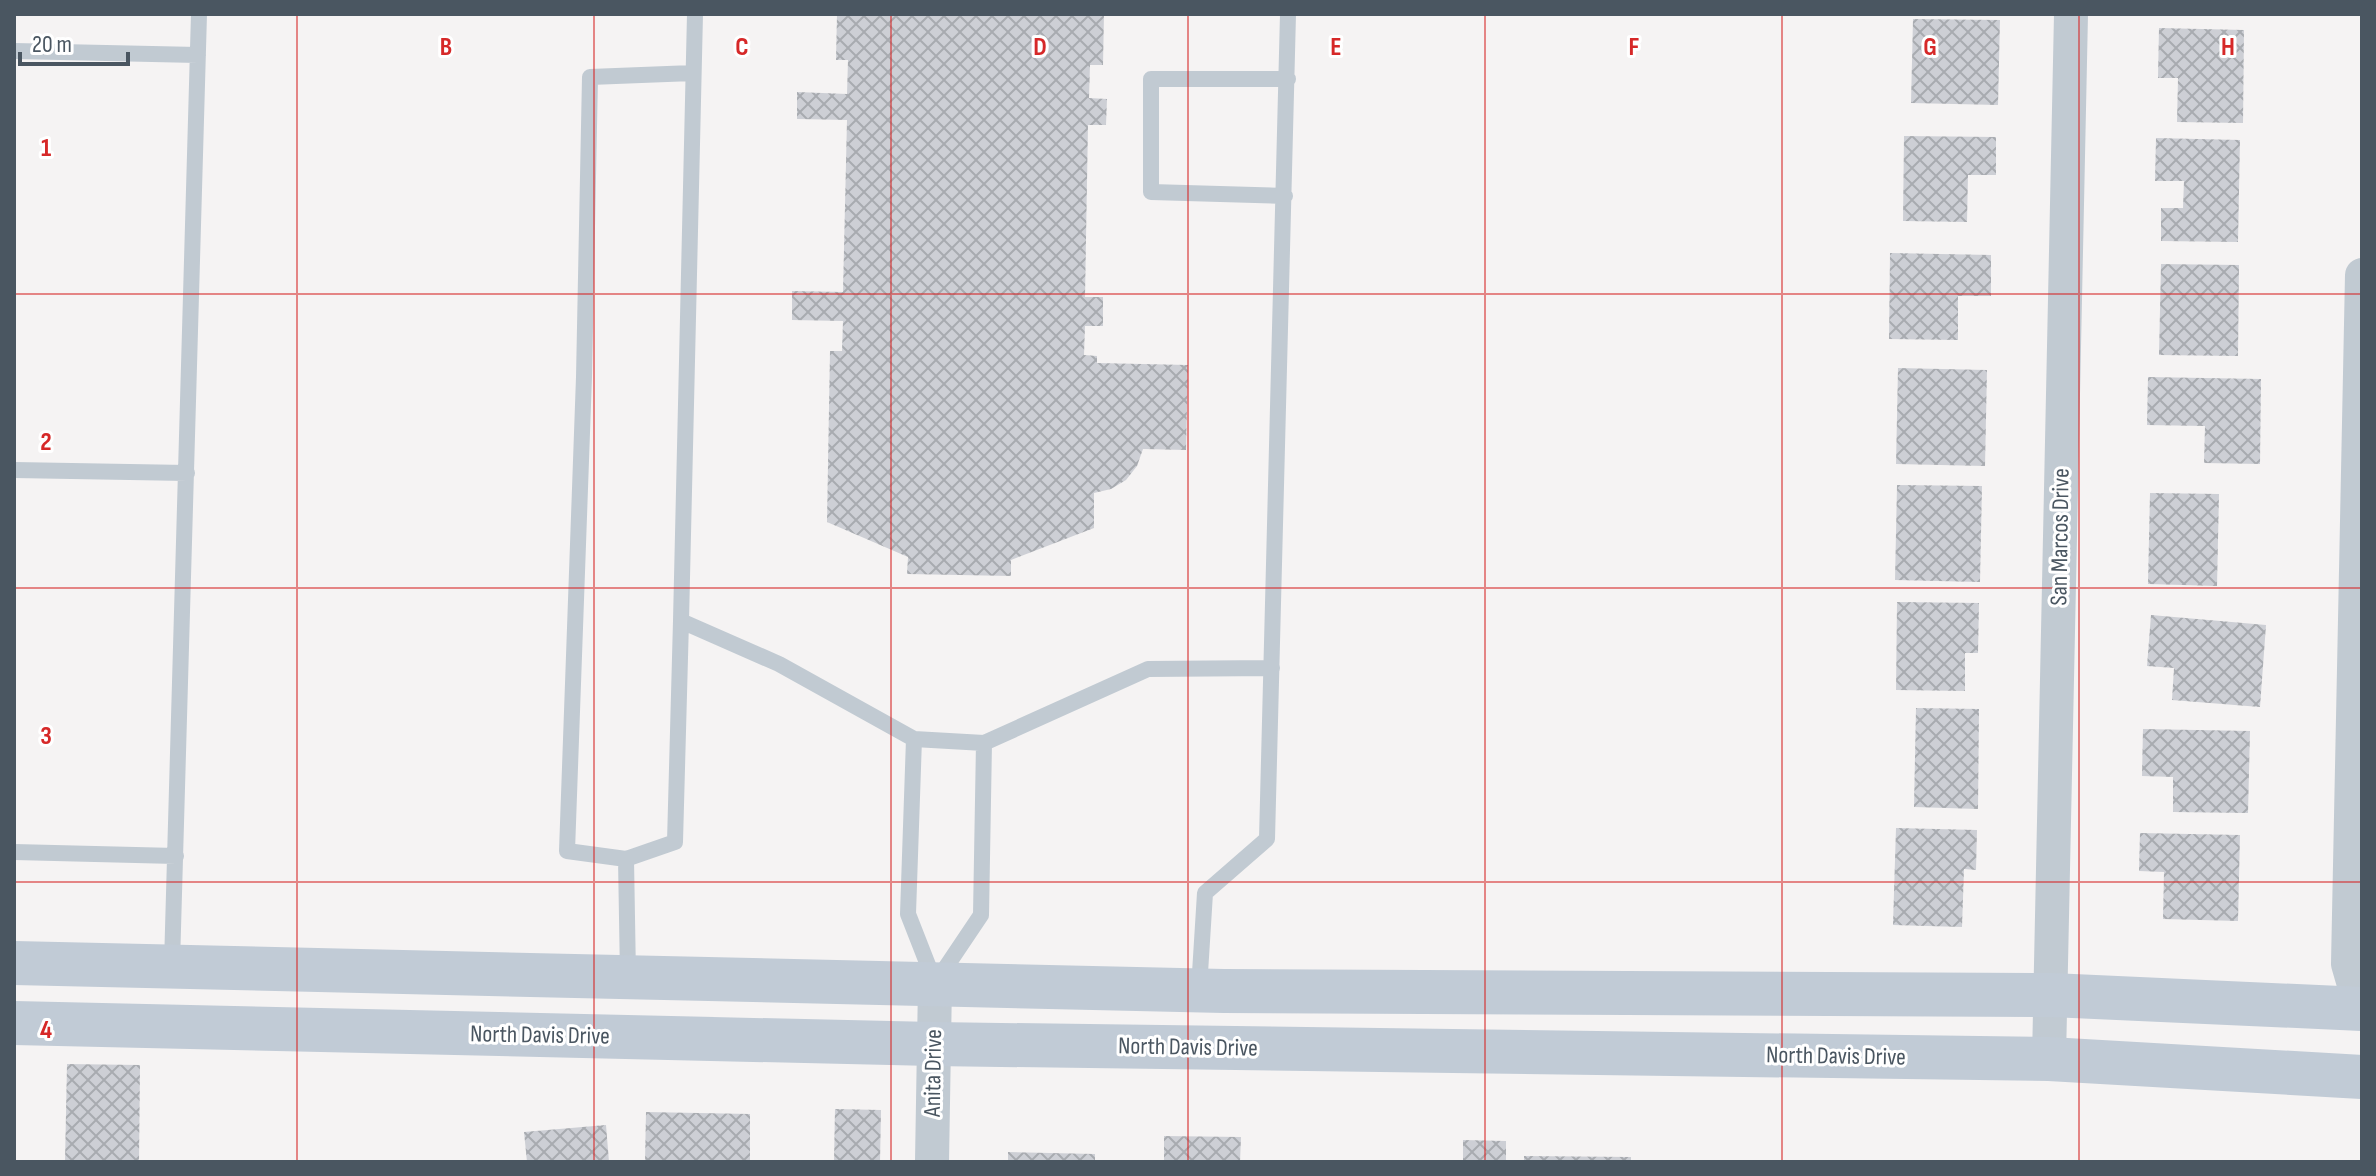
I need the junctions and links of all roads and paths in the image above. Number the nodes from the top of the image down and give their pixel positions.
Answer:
1 (199, 14) edge
2 (695, 14) edge
3 (1288, 14) edge
4 (2071, 14) edge
5 (14, 51) edge
6 (198, 55) junction
7 (693, 73) junction
8 (1288, 79) junction
9 (1285, 196) junction
10 (2362, 275) edge
11 (14, 470) edge
12 (187, 473) junction
13 (681, 621) junction
14 (1272, 668) junction
15 (914, 739) junction
16 (984, 743) junction
17 (14, 852) edge
18 (176, 856) junction
19 (626, 859) junction
20 (14, 963) edge
21 (172, 965) junction
22 (628, 977) junction
23 (935, 984) junction
24 (1199, 990) junction
25 (2051, 995) junction
26 (2362, 1010) edge
27 (14, 1023) edge
28 (933, 1044) junction
29 (2049, 1059) junction
30 (2362, 1077) edge
31 (932, 1162) edge

1 - 6 lane
2 - 7 lane
3 - 8 lane
4 - 25 street, San Marcos Drive
5 - 6 lane
6 - 12 lane
7 - 13 lane
7 - 19 lane
8 - 9 lane
8 - 9 lane
9 - 14 lane
10 - 26 street
11 - 12 lane
12 - 18 lane
13 - 15 lane
13 - 19 lane
14 - 16 lane
14 - 24 lane
15 - 16 lane
15 - 23 lane
16 - 23 lane
17 - 18 lane
18 - 21 lane
19 - 22 lane
20 - 21 street
21 - 22 street
22 - 23 street
23 - 24 street
23 - 28 street, Anita Drive
24 - 25 street
25 - 26 street
25 - 29 street, San Marcos Drive
27 - 28 street, North Davis Drive
28 - 29 street, North Davis Drive
28 - 31 street, Anita Drive
29 - 30 street, North Davis Drive

